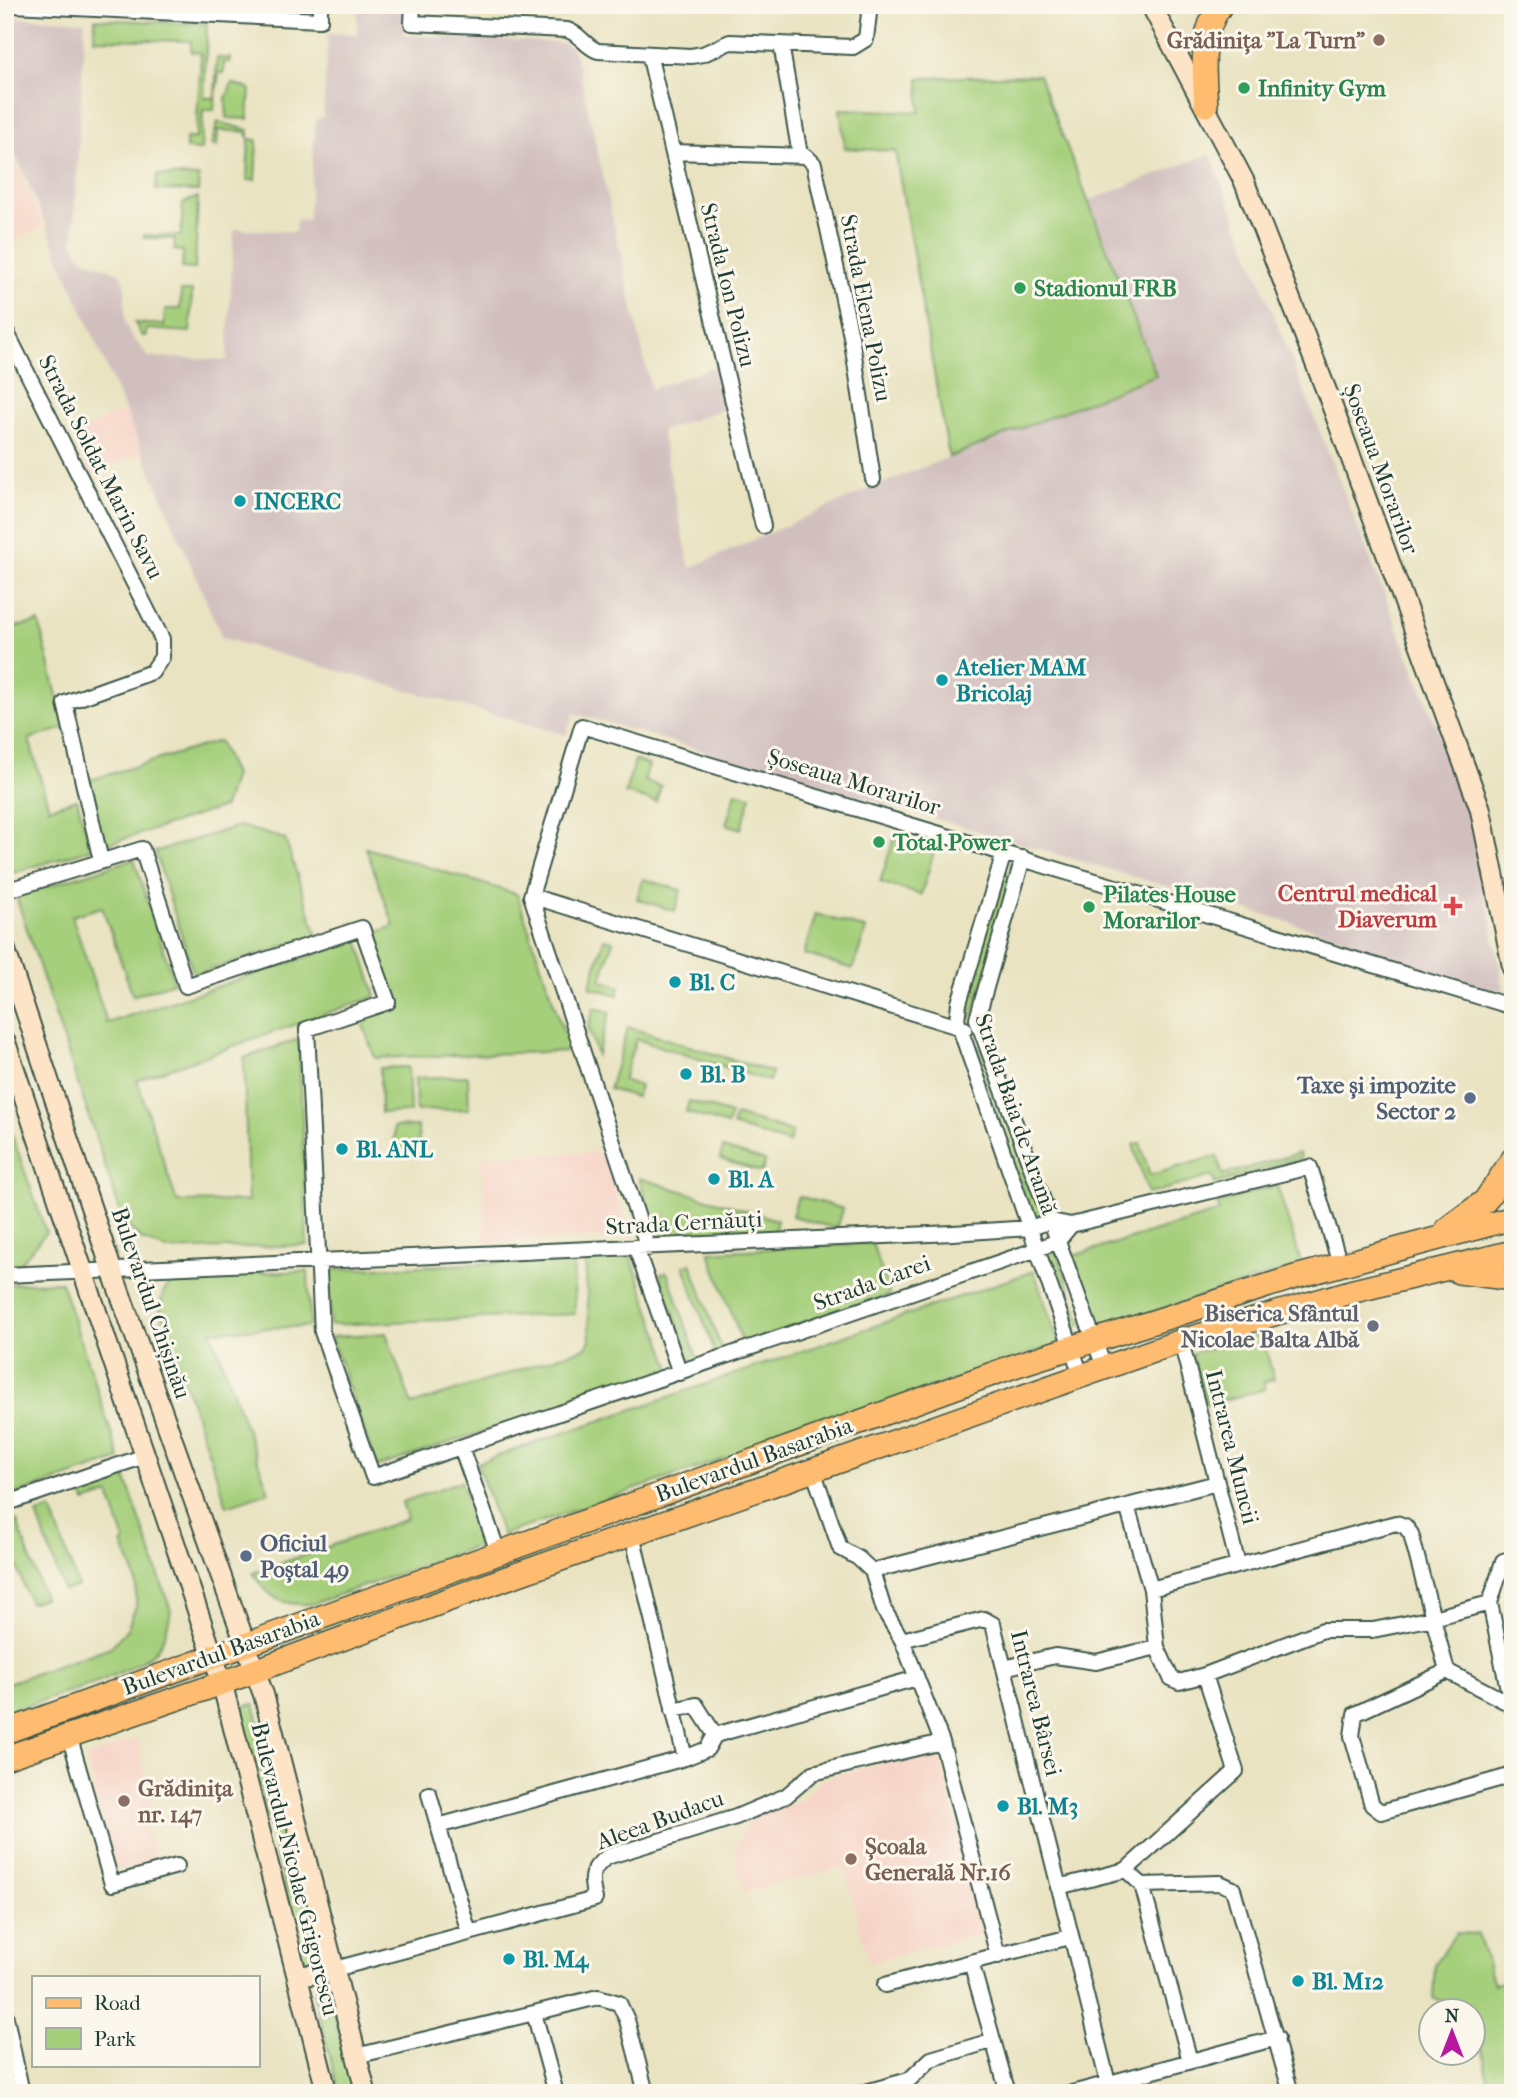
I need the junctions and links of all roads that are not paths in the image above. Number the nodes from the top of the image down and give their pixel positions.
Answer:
1 (13, 5) edge
2 (320, 5) edge
3 (413, 5) edge
4 (870, 5) edge
5 (1151, 5) edge
6 (1221, 5) edge
7 (781, 44) junction
8 (649, 54) junction
9 (1206, 105) junction
10 (673, 152) junction
11 (800, 155) junction
12 (5, 329) edge
13 (873, 479) dead end
14 (763, 526) dead end
15 (1004, 853) junction
16 (1023, 859) junction
17 (101, 861) junction
18 (5, 891) edge
19 (531, 896) junction
20 (5, 949) edge
21 (1513, 970) edge
22 (1513, 1007) edge
23 (960, 1028) junction
24 (983, 1035) junction
25 (5, 1041) edge
26 (1513, 1158) edge
27 (1513, 1218) edge
28 (1051, 1221) junction
29 (1070, 1225) junction
30 (1030, 1228) junction
31 (1058, 1241) junction
32 (1424, 1241) junction
33 (643, 1244) junction
34 (1037, 1249) junction
35 (1513, 1252) edge
36 (318, 1262) junction
37 (1340, 1264) junction
38 (112, 1270) junction
39 (1435, 1271) junction
40 (82, 1272) junction
41 (5, 1275) edge
42 (1513, 1279) edge
43 (1094, 1341) junction
44 (1181, 1341) junction
45 (1072, 1348) junction
46 (1104, 1367) junction
47 (680, 1373) junction
48 (1081, 1375) junction
49 (461, 1447) junction
50 (145, 1456) junction
51 (813, 1470) junction
52 (1217, 1483) junction
53 (5, 1504) edge
54 (1127, 1506) junction
55 (632, 1534) junction
56 (498, 1552) junction
57 (1508, 1559) edge
58 (1238, 1565) junction
59 (872, 1571) junction
60 (1151, 1589) junction
61 (1490, 1603) junction
62 (1433, 1618) junction
63 (902, 1640) junction
64 (244, 1646) junction
65 (1157, 1647) junction
66 (214, 1657) junction
67 (1004, 1668) junction
68 (1447, 1671) junction
69 (254, 1672) junction
70 (1205, 1675) junction
71 (917, 1678) junction
72 (222, 1683) junction
73 (1512, 1707) edge
74 (673, 1710) junction
75 (5, 1732) edge
76 (69, 1735) junction
77 (715, 1735) junction
78 (942, 1742) junction
79 (5, 1758) edge
80 (685, 1758) junction
81 (1513, 1775) edge
82 (429, 1794) dead end
83 (438, 1826) junction
84 (177, 1866) dead end
85 (1126, 1870) junction
86 (1142, 1885) junction
87 (1058, 1887) junction
88 (469, 1933) junction
89 (1070, 1937) junction
90 (998, 1956) junction
91 (971, 1962) junction
92 (335, 1969) junction
93 (299, 1977) junction
94 (886, 1985) dead end
95 (5, 2012) edge
96 (534, 2012) junction
97 (1277, 2038) junction
98 (991, 2041) junction
99 (356, 2056) junction
100 (1190, 2061) junction
101 (1108, 2083) junction
102 (911, 2087) edge
103 (22, 2093) edge
104 (327, 2093) edge
105 (366, 2093) edge
106 (556, 2093) edge
107 (646, 2093) edge
108 (862, 2093) edge
109 (1008, 2093) edge
110 (1072, 2093) edge
111 (1291, 2093) edge

1 - 2 street
3 - 8 street
4 - 7 street
5 - 9 main road, Șoseaua Morarilor
6 - 9 main road
7 - 8 street
7 - 11 street, Strada Elena Polizu
8 - 10 street, Strada Ion Polizu
9 - 21 main road, Șoseaua Morarilor
10 - 11 street
10 - 14 street, Strada Ion Polizu
11 - 13 street, Strada Elena Polizu
12 - 17 street, Strada Soldat Marin Savu
15 - 16 street, Șoseaua Morarilor
15 - 19 street, Șoseaua Morarilor
15 - 23 street, Strada Baia de Aramă
16 - 22 street, Șoseaua Morarilor
16 - 24 street, Strada Baia de Aramă
17 - 18 street
17 - 36 street
19 - 23 street
19 - 33 street
20 - 38 main road, Bulevardul Chișinău
23 - 24 street
23 - 30 street, Strada Baia de Aramă
24 - 28 street, Strada Baia de Aramă
25 - 40 main road
26 - 32 main road
27 - 32 main road, Bulevardul Basarabia
28 - 29 street
28 - 30 street, Strada Cernăuți
28 - 31 street, Strada Baia de Aramă
29 - 31 street
29 - 37 street
30 - 33 street, Strada Cernăuți
30 - 34 street, Strada Baia de Aramă
31 - 34 street, Strada Carei
31 - 43 street, Strada Baia de Aramă
32 - 37 main road, Bulevardul Basarabia
33 - 36 street, Strada Cernăuți
33 - 47 street
34 - 45 street, Strada Baia de Aramă
34 - 47 street, Strada Carei
35 - 39 main road, Bulevardul Basarabia
36 - 38 street, Strada Cernăuți
36 - 49 street, Strada Carei
37 - 43 main road, Bulevardul Basarabia
38 - 40 street, Strada Cernăuți
38 - 64 main road, Bulevardul Chișinău
39 - 42 main road
39 - 44 main road, Bulevardul Basarabia
40 - 41 street, Strada Cernăuți
40 - 50 main road
43 - 45 main road, Bulevardul Basarabia
43 - 46 street, Strada Baia de Aramă
44 - 46 main road, Bulevardul Basarabia
44 - 52 street, Intrarea Muncii
45 - 48 street, Strada Baia de Aramă
45 - 56 main road, Bulevardul Basarabia
46 - 48 main road, Bulevardul Basarabia
47 - 49 street, Strada Carei
48 - 51 main road, Bulevardul Basarabia
49 - 56 street
50 - 53 street
50 - 66 main road
51 - 55 main road, Bulevardul Basarabia
51 - 59 street
52 - 54 street
52 - 58 street, Intrarea Muncii
54 - 59 street
54 - 60 street
55 - 69 main road, Bulevardul Basarabia
55 - 74 street
56 - 64 main road, Bulevardul Basarabia
57 - 61 street
58 - 60 street
58 - 62 street
59 - 63 street
60 - 65 street
61 - 62 street
61 - 73 street
62 - 68 street
62 - 70 street
63 - 67 street, Intrarea Bârsei
63 - 71 street
64 - 66 main road, Bulevardul Basarabia
64 - 69 main road, Bulevardul Chișinău
65 - 67 street
65 - 70 street
66 - 72 main road, Bulevardul Nicolae Grigorescu
66 - 75 main road, Bulevardul Basarabia
67 - 87 street, Intrarea Bârsei
68 - 73 street
68 - 81 street
69 - 72 main road, Bulevardul Basarabia
69 - 92 main road, Bulevardul Nicolae Grigorescu
70 - 85 street
71 - 77 street
71 - 78 street
72 - 76 main road, Bulevardul Basarabia
72 - 93 main road, Bulevardul Nicolae Grigorescu
74 - 77 street
74 - 80 street
76 - 79 main road, Bulevardul Basarabia
76 - 84 street
77 - 80 street
78 - 88 street, Aleea Budacu
78 - 90 street
80 - 83 street
82 - 83 street
83 - 88 street
85 - 86 street
85 - 87 street
86 - 97 street
86 - 100 street
87 - 89 street, Intrarea Bârsei
88 - 92 street, Aleea Budacu
89 - 90 street
89 - 101 street, Intrarea Bârsei
90 - 91 street
91 - 94 street
91 - 98 street
92 - 93 main road
92 - 99 main road, Bulevardul Nicolae Grigorescu
93 - 104 main road, Bulevardul Nicolae Grigorescu
95 - 103 street
96 - 99 street
96 - 106 street
96 - 107 street
97 - 100 street
97 - 111 street
98 - 102 street
98 - 109 street
99 - 105 main road, Bulevardul Nicolae Grigorescu
100 - 101 street
101 - 110 street
102 - 108 street

